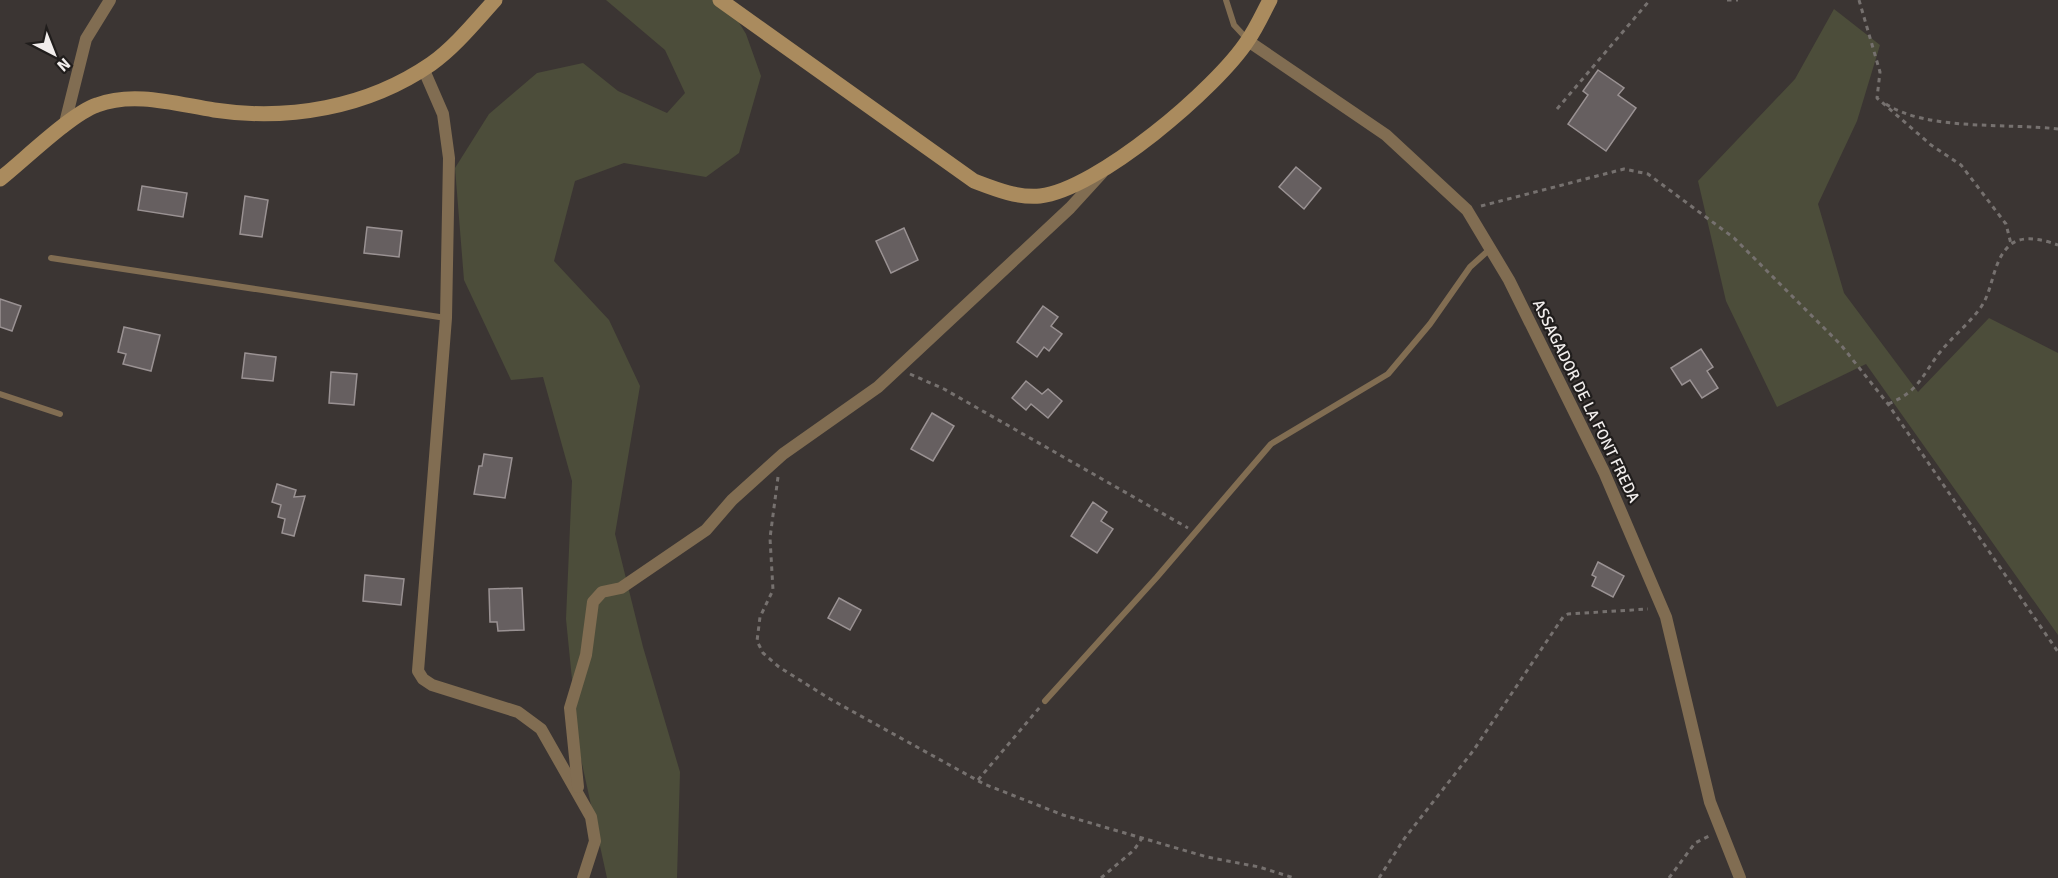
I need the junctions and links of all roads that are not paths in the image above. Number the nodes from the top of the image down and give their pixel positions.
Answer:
1 (110, 0) edge
2 (495, 0) edge
3 (720, 0) edge
4 (1226, 0) edge
5 (1270, 0) edge
6 (1248, 41) junction
7 (423, 68) junction
8 (64, 127) junction
9 (1103, 172) junction
10 (0, 179) edge
11 (1490, 249) junction
12 (51, 258) dead end
13 (446, 318) junction
14 (0, 394) edge
15 (60, 414) dead end
16 (1045, 702) road end
17 (578, 794) junction
18 (583, 878) edge
19 (1740, 878) edge

1 - 8 street
2 - 7 street
3 - 9 street
4 - 6 lane
5 - 6 street
6 - 9 street
6 - 11 street, ASSAGADOR DE LA FONT FREDA
7 - 8 street
7 - 13 street
8 - 10 street
9 - 17 street
11 - 16 lane
11 - 19 street, ASSAGADOR DE LA FONT FREDA
12 - 13 lane
13 - 17 street
14 - 15 lane
17 - 18 street

